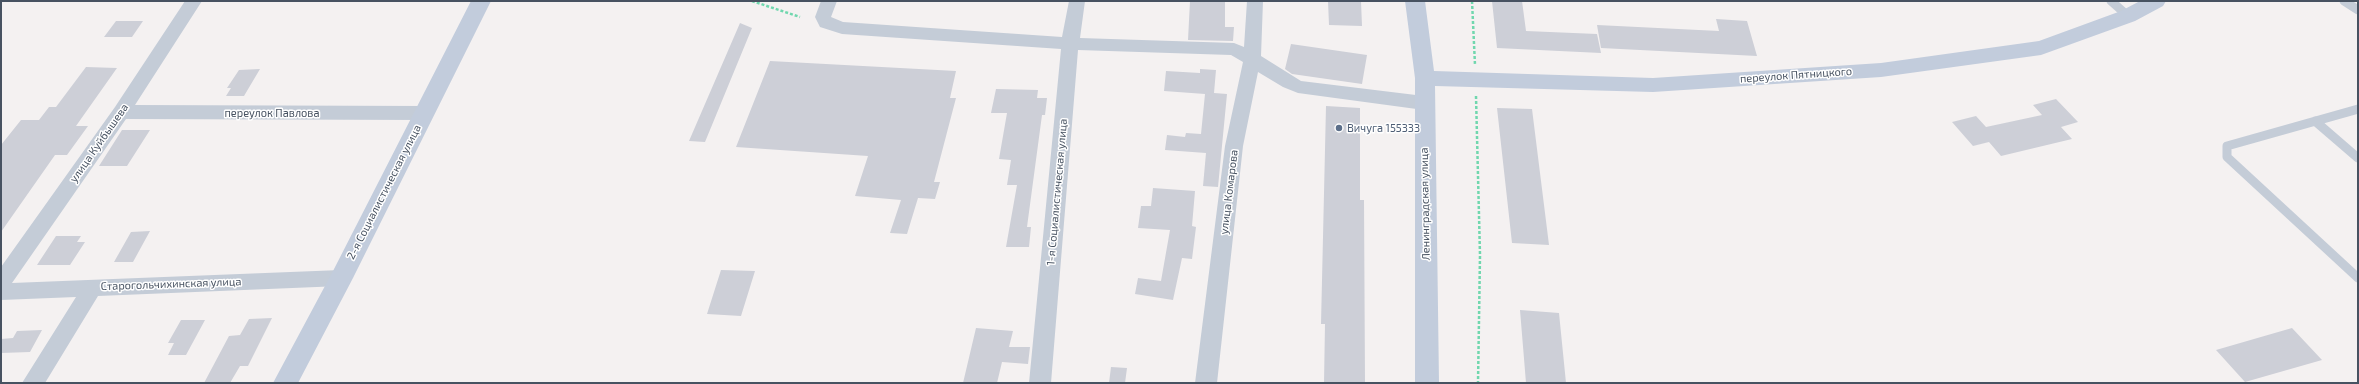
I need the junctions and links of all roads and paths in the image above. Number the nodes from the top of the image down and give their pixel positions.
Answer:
1 (194, 1) edge
2 (481, 1) edge
3 (752, 1) edge
4 (829, 1) edge
5 (1077, 1) edge
6 (1255, 1) edge
7 (1415, 1) edge
8 (1472, 1) edge
9 (2111, 1) edge
10 (2156, 1) edge
11 (2344, 1) edge
12 (2358, 10) edge
13 (2128, 16) junction
14 (800, 17) dead end
15 (1070, 44) junction
16 (1252, 58) junction
17 (1425, 78) junction
18 (1475, 80) junction
19 (1424, 103) junction
20 (2358, 109) edge
21 (120, 112) junction
22 (424, 113) junction
23 (2315, 121) junction
24 (2358, 158) edge
25 (341, 278) junction
26 (2358, 278) edge
27 (1, 283) edge
28 (93, 287) junction
29 (1, 292) edge
30 (33, 383) edge
31 (285, 383) edge
32 (1040, 383) edge
33 (1206, 383) edge
34 (1427, 383) edge
35 (1478, 383) edge

1 - 21 street, улица Куйбышева
2 - 22 street, 2-я Социалистическая улица
3 - 14 path
4 - 15 street
5 - 15 street, 1-я Социалистическая улица
6 - 16 street, улица Комарова
7 - 17 street, Ленинградская улица
8 - 18 path
9 - 13 lane
10 - 13 street, переулок Пятницкого
11 - 12 lane
13 - 18 street, переулок Пятницкого
15 - 16 street
15 - 32 street, 1-я Социалистическая улица
16 - 19 street
16 - 33 street, улица Комарова
17 - 18 street, переулок Пятницкого
17 - 19 street, Ленинградская улица
18 - 35 path
19 - 34 street, Ленинградская улица
20 - 23 lane
21 - 22 street, переулок Павлова
21 - 27 street, улица Куйбышева
22 - 25 street, 2-я Социалистическая улица
23 - 24 lane
23 - 26 lane
25 - 28 street, Старогольчихинская улица
25 - 31 street, 2-я Социалистическая улица
28 - 29 street, Старогольчихинская улица
28 - 30 street

